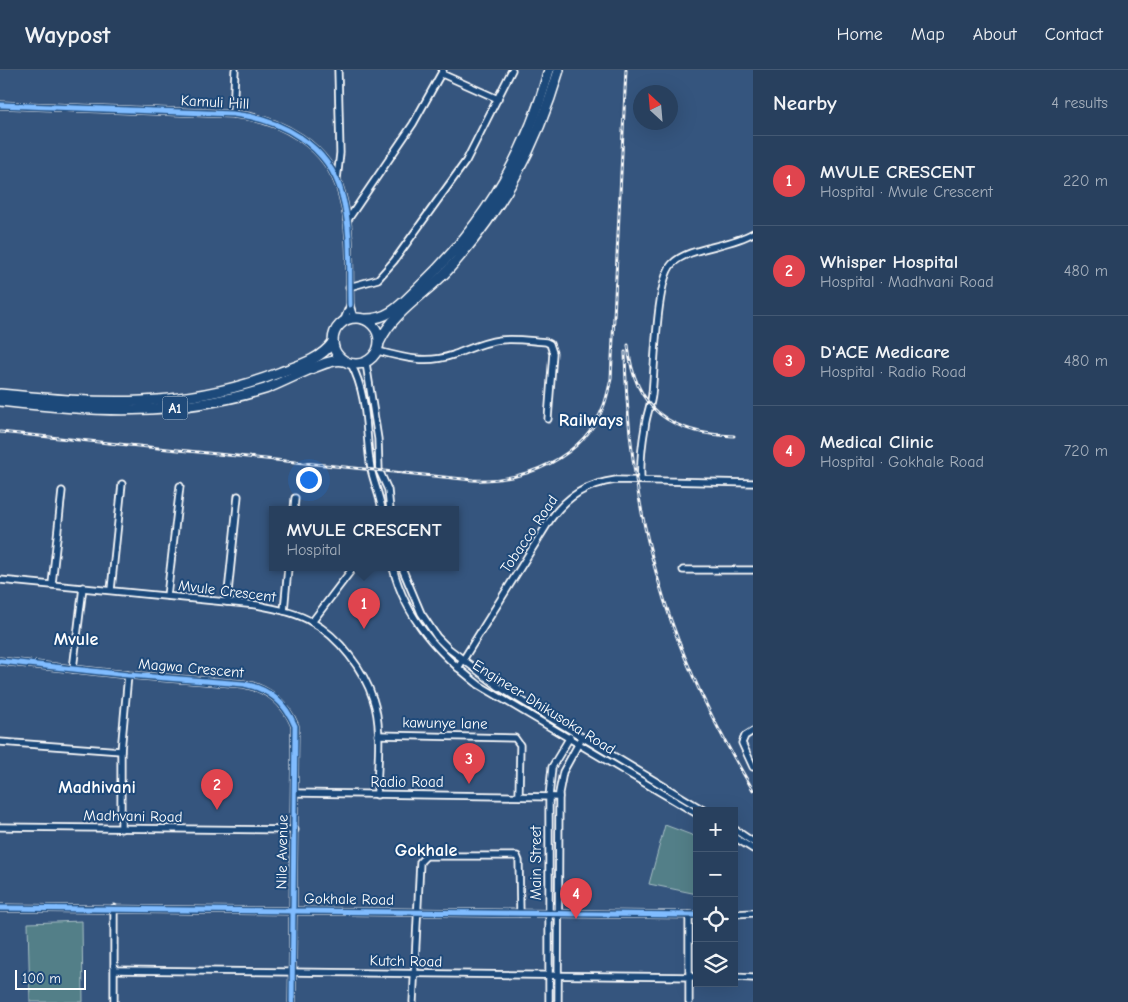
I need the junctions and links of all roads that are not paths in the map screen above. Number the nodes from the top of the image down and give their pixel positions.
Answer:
1 (236, 70) edge
2 (338, 70) edge
3 (512, 70) edge
4 (549, 70) edge
5 (559, 70) edge
6 (443, 72) edge
7 (498, 99) junction
8 (0, 105) edge
9 (233, 114) junction
10 (337, 180) junction
11 (347, 221) junction
12 (753, 233) edge
13 (349, 287) junction
14 (350, 305) junction
15 (354, 318) junction
16 (364, 319) junction
17 (343, 322) junction
18 (380, 341) junction
19 (333, 342) junction
20 (378, 350) junction
21 (347, 363) junction
22 (366, 363) junction
23 (0, 394) edge
24 (0, 401) edge
25 (548, 420) dead end
26 (641, 480) junction
27 (753, 483) edge
28 (122, 484) dead end
29 (180, 486) dead end
30 (62, 491) dead end
31 (238, 496) dead end
32 (295, 498) dead end
33 (294, 506) edge
34 (381, 506) edge
35 (390, 506) edge
36 (683, 570) dead end
37 (753, 570) edge
38 (288, 571) edge
39 (351, 571) edge
40 (395, 571) edge
41 (403, 571) edge
42 (0, 580) edge
43 (52, 584) junction
44 (83, 587) junction
45 (110, 590) junction
46 (167, 596) junction
47 (227, 602) junction
48 (284, 611) junction
49 (312, 622) junction
50 (463, 660) junction
51 (0, 661) edge
52 (458, 668) junction
53 (73, 669) junction
54 (128, 675) junction
55 (573, 731) junction
56 (753, 731) edge
57 (378, 735) junction
58 (582, 736) junction
59 (569, 738) junction
60 (0, 742) edge
61 (579, 744) junction
62 (121, 751) junction
63 (753, 767) edge
64 (296, 793) junction
65 (377, 795) junction
66 (520, 795) junction
67 (549, 797) junction
68 (559, 797) junction
69 (698, 807) edge
70 (693, 812) edge
71 (0, 827) edge
72 (121, 828) junction
73 (295, 830) junction
74 (738, 832) edge
75 (738, 839) edge
76 (753, 842) edge
77 (753, 849) edge
78 (0, 908) edge
79 (114, 908) junction
80 (293, 910) junction
81 (416, 912) junction
82 (520, 913) junction
83 (549, 913) junction
84 (559, 914) junction
85 (738, 914) edge
86 (753, 914) edge
87 (689, 915) junction
88 (693, 915) edge
89 (115, 970) junction
90 (292, 972) junction
91 (414, 974) junction
92 (548, 975) junction
93 (557, 975) junction
94 (689, 976) junction
95 (693, 976) edge
96 (738, 977) edge
97 (753, 978) edge
98 (114, 1002) edge
99 (292, 1002) edge
100 (413, 1002) edge
101 (549, 1002) edge
102 (558, 1002) edge
103 (689, 1002) edge

1 - 9 street
2 - 10 street
3 - 7 street
4 - 16 highway
5 - 18 highway
6 - 7 street
6 - 11 street
7 - 13 street
8 - 9 street, Kamuli Hill
9 - 10 street, Kamuli Hill
10 - 11 street, Kamuli Hill
11 - 13 street, Kamuli Hill
12 - 26 street
13 - 14 street, Kamuli Hill
14 - 15 street, Kamuli Hill
14 - 17 street, Kamuli Hill
15 - 16 highway
15 - 17 highway
16 - 18 highway
17 - 19 highway, A1
18 - 20 highway
19 - 21 highway
19 - 23 highway, A1
20 - 22 highway
20 - 25 street
21 - 22 highway, A1
21 - 24 highway, A1
21 - 34 street
22 - 35 street
26 - 27 street, Tobacco Road
26 - 50 street, Tobacco Road
28 - 45 street
29 - 46 street
30 - 43 street
31 - 47 street
32 - 33 street
36 - 37 street
38 - 48 street
39 - 49 street
40 - 52 street, Engineer Dhikusoka Road
41 - 50 street, Engineer Dhikusoka Road
42 - 43 street, Mvule Crescent
43 - 44 street, Mvule Crescent
44 - 45 street, Mvule Crescent
44 - 53 street
45 - 46 street, Mvule Crescent
46 - 47 street, Mvule Crescent
47 - 48 street, Mvule Crescent
48 - 49 street, Mvule Crescent
49 - 57 street, Mvule Crescent
50 - 52 street, Tobacco Road
50 - 55 street, Engineer Dhikusoka Road
51 - 53 street, Magwa Crescent
52 - 59 street, Engineer Dhikusoka Road
53 - 54 street, Magwa Crescent
54 - 62 street
54 - 64 street, Magwa Crescent
55 - 58 street, Engineer Dhikusoka Road
55 - 59 street, Main Street
56 - 63 street
57 - 65 street, Mvule Crescent
57 - 66 street, kawunye lane
58 - 61 street, Main Street
58 - 69 street, Engineer Dhikusoka Road
59 - 61 street, Engineer Dhikusoka Road
59 - 67 street, Main Street
60 - 62 street
61 - 68 street, Main Street
61 - 70 street, Engineer Dhikusoka Road
62 - 72 street
64 - 65 street, Radio Road
64 - 73 street, Nile Avenue
65 - 66 street, Radio Road
66 - 67 street, Radio Road
67 - 68 street, Radio Road
67 - 83 street, Main Street
68 - 84 street, Main Street
71 - 72 street, Madhvani Road
72 - 73 street, Madhvani Road
73 - 80 street, Nile Avenue
74 - 76 street
75 - 77 street
78 - 79 street, Gokhale Road
79 - 80 street, Gokhale Road
79 - 89 street
80 - 81 street, Gokhale Road
80 - 90 street, Nile Avenue
81 - 82 street, Gokhale Road
81 - 82 street
81 - 91 street
82 - 83 street, Gokhale Road
83 - 84 street, Gokhale Road
83 - 92 street, Main Street
84 - 87 street, Gokhale Road
84 - 93 street, Main Street
85 - 86 street
87 - 88 street, Gokhale Road
87 - 94 street
89 - 90 street, Kutch Road
89 - 98 street
90 - 91 street, Kutch Road
90 - 99 street, Nile Avenue
91 - 92 street, Kutch Road
91 - 100 street
92 - 93 street, Kutch Road
92 - 101 street, Main Street
93 - 94 street, Kutch Road
93 - 102 street, Main Street
94 - 95 street, Kutch Road
94 - 103 street
96 - 97 street

